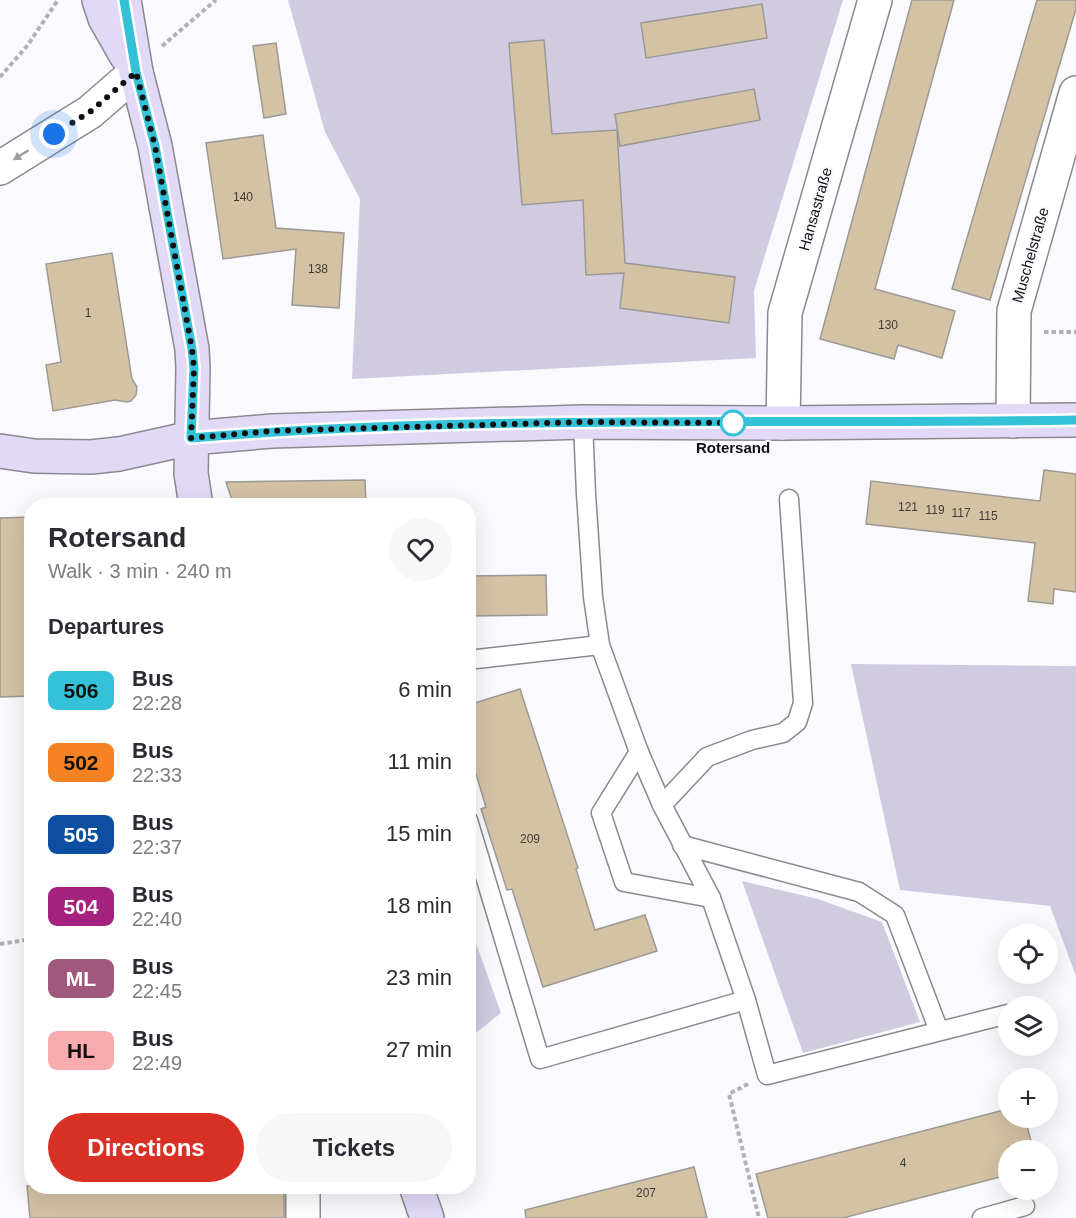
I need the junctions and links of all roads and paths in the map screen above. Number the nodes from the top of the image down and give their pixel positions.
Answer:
1 (58, 0) edge
2 (99, 0) edge
3 (124, 0) edge
4 (216, 0) edge
5 (875, 0) edge
6 (160, 48) dead end
7 (136, 72) junction
8 (0, 77) edge
9 (1076, 93) edge
10 (0, 168) edge
11 (1076, 420) edge
12 (1013, 421) junction
13 (583, 422) junction
14 (783, 423) junction
15 (191, 438) junction
16 (0, 451) edge
17 (195, 498) edge
18 (789, 498) dead end
19 (600, 645) junction
20 (476, 659) edge
21 (639, 752) junction
22 (662, 805) junction
23 (682, 845) junction
24 (476, 866) edge
25 (711, 898) junction
26 (24, 940) edge
27 (0, 944) edge
28 (746, 1000) junction
29 (998, 1016) edge
30 (939, 1031) junction
31 (767, 1075) junction
32 (303, 1194) edge
33 (419, 1194) edge
34 (1025, 1206) dead end
35 (303, 1218) edge
36 (427, 1218) edge
37 (759, 1218) edge
38 (982, 1218) edge

1 - 8 path
2 - 7 main road
3 - 7 main road
4 - 6 path
5 - 14 street, Hansastraße
7 -> 10 street
7 - 15 main road
9 - 12 street, Muschelstraße
11 - 12 main road
12 - 14 main road
13 - 14 main road
13 - 15 main road
13 - 19 lane
15 - 16 main road
15 - 17 main road
18 - 22 lane
19 - 20 lane
19 - 21 lane
21 - 22 lane
21 - 25 lane
22 - 23 lane
23 - 25 lane
23 - 30 lane
24 - 28 lane
25 - 28 lane
26 - 27 path
28 - 31 lane
29 - 30 lane
30 - 31 lane
31 - 37 path
32 - 35 street
33 - 36 main road
34 - 38 lane

